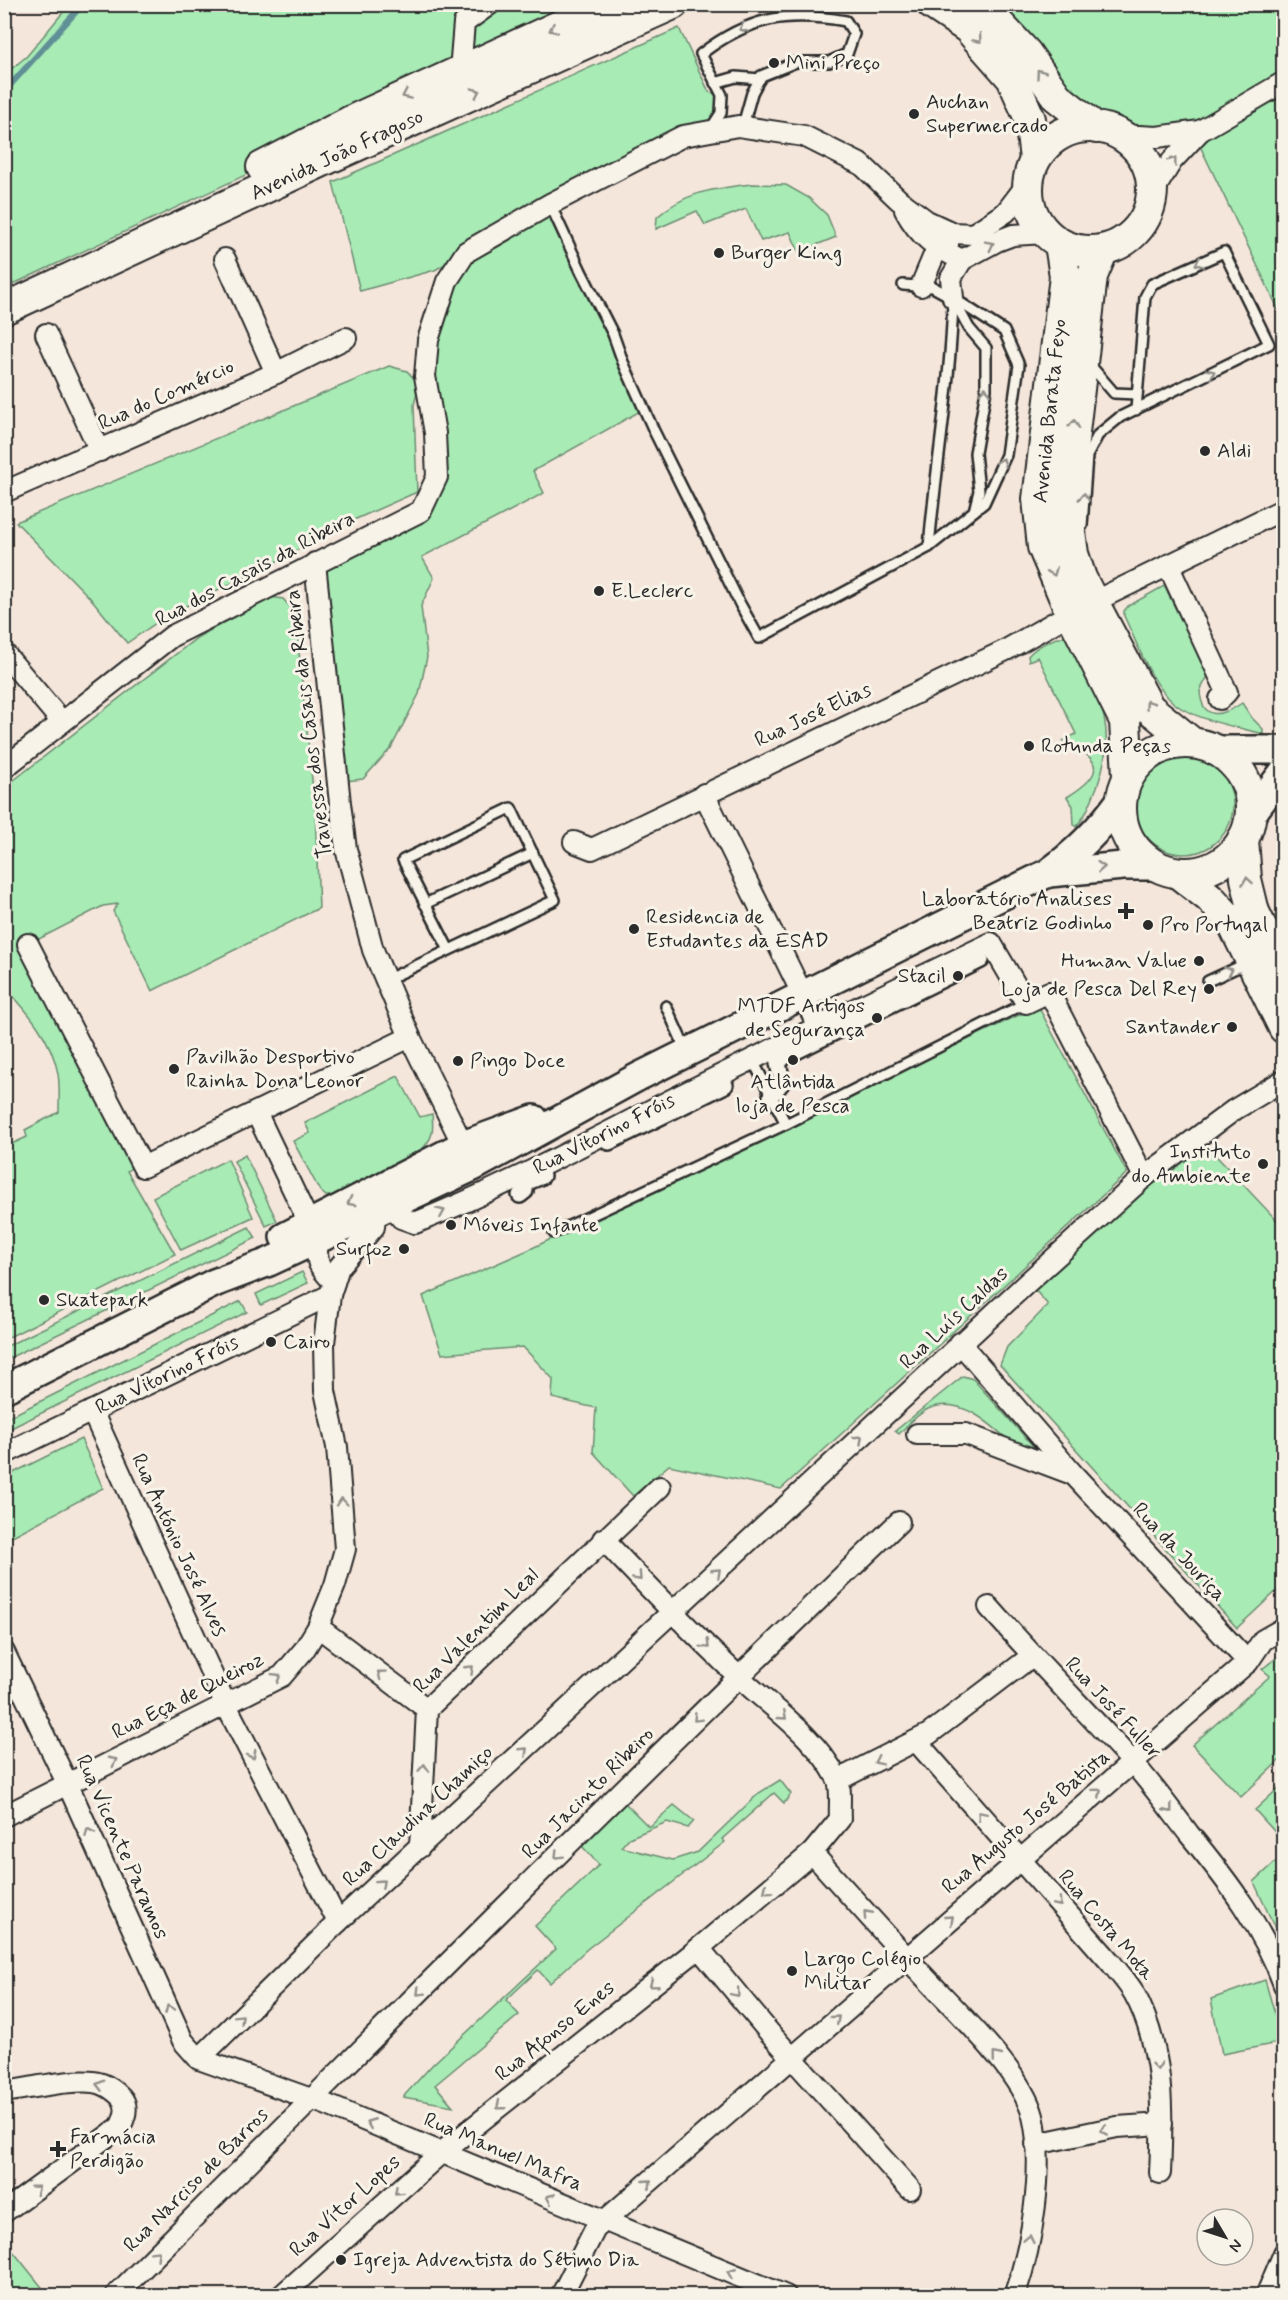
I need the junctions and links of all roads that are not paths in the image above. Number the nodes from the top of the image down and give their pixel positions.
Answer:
1 (490, 4) edge
2 (607, 4) edge
3 (672, 4) edge
4 (932, 4) edge
5 (978, 4) edge
6 (460, 71) junction
7 (760, 79) junction
8 (1284, 82) edge
9 (715, 83) junction
10 (753, 128) junction
11 (709, 131) junction
12 (1108, 131) junction
13 (1200, 131) junction
14 (1032, 171) junction
15 (1151, 195) junction
16 (899, 200) junction
17 (550, 204) junction
18 (973, 234) junction
19 (1052, 239) junction
20 (936, 248) junction
21 (1103, 250) junction
22 (225, 259) dead end
23 (962, 260) junction
24 (912, 285) joint
25 (4, 288) edge
26 (953, 298) junction
27 (4, 309) edge
28 (46, 334) dead end
29 (346, 338) dead end
30 (1082, 357) junction
31 (276, 373) junction
32 (1137, 394) junction
33 (1136, 410) junction
34 (100, 451) junction
35 (4, 492) edge
36 (1284, 508) edge
37 (974, 511) junction
38 (929, 547) junction
39 (1073, 554) junction
40 (315, 563) junction
41 (1168, 565) junction
42 (1082, 607) junction
43 (4, 653) edge
44 (1220, 699) dead end
45 (62, 722) junction
46 (1205, 746) junction
47 (1284, 750) edge
48 (4, 768) edge
49 (1284, 771) edge
50 (1124, 788) junction
51 (704, 794) junction
52 (1247, 827) junction
53 (574, 842) dead end
54 (533, 853) junction
55 (1166, 869) junction
56 (1048, 873) junction
57 (425, 904) junction
58 (28, 944) dead end
59 (449, 950) junction
60 (981, 960) dead end
61 (1251, 961) junction
62 (1284, 974) edge
63 (386, 980) junction
64 (1208, 981) dead end
65 (803, 997) junction
66 (1026, 1003) junction
67 (666, 1006) dead end
68 (818, 1026) junction
69 (1284, 1028) edge
70 (410, 1037) junction
71 (687, 1053) junction
72 (752, 1059) junction
73 (1284, 1080) edge
74 (725, 1085) dead end
75 (771, 1096) junction
76 (256, 1112) junction
77 (786, 1124) junction
78 (469, 1156) junction
79 (1144, 1177) junction
80 (523, 1189) dead end
81 (384, 1209) junction
82 (314, 1231) junction
83 (554, 1233) dead end
84 (335, 1281) junction
85 (960, 1343) junction
86 (4, 1389) edge
87 (92, 1412) junction
88 (917, 1434) dead end
89 (4, 1454) edge
90 (1074, 1475) junction
91 (660, 1487) dead end
92 (899, 1522) dead end
93 (603, 1539) junction
94 (989, 1607) dead end
95 (674, 1612) junction
96 (318, 1627) junction
97 (1284, 1628) edge
98 (4, 1652) edge
99 (1032, 1656) junction
100 (1248, 1662) junction
101 (739, 1677) junction
102 (225, 1703) junction
103 (428, 1709) junction
104 (917, 1742) junction
105 (1133, 1763) junction
106 (838, 1780) junction
107 (68, 1785) junction
108 (4, 1816) edge
109 (420, 1847) junction
110 (812, 1853) junction
111 (1019, 1859) junction
112 (338, 1922) junction
113 (699, 1948) junction
114 (906, 1957) junction
115 (1284, 1985) edge
116 (792, 2057) junction
117 (199, 2059) junction
118 (4, 2092) edge
119 (311, 2099) junction
120 (1162, 2124) junction
121 (1036, 2144) junction
122 (442, 2152) junction
123 (1160, 2173) dead end
124 (910, 2189) dead end
125 (4, 2212) edge
126 (603, 2221) junction
127 (1284, 2253) edge
128 (115, 2295) edge
129 (281, 2295) edge
130 (561, 2295) edge
131 (786, 2295) edge
132 (1014, 2295) edge
133 (1266, 2295) edge

1 - 6 street
2 -> 6 main road, Avenida João Fragoso
27 -> 3 main road, Avenida João Fragoso
4 -> 14 main road
12 -> 5 main road
6 -> 25 main road, Avenida João Fragoso
7 - 9 lane
7 -> 9 lane
7 - 10 lane
8 - 13 street
9 - 11 lane
10 - 11 street
10 - 16 street
11 - 17 street
12 - 13 street
12 - 14 main road
12 - 15 main road
15 -> 13 street
14 - 18 street
14 - 19 main road
15 - 21 main road
16 - 18 street
16 - 20 street
17 - 38 lane
17 - 40 street, Rua dos Casais da Ribeira
18 - 20 street
19 - 21 main road
23 -> 19 street
19 -> 42 main road, Avenida Barata Feyo
20 - 23 street
20 - 24 street
21 - 30 main road, Avenida Barata Feyo
22 - 31 street
23 - 26 street
24 - 26 lane
37 -> 26 lane
37 -> 26 lane
26 - 38 lane
28 - 34 street
29 - 31 street, Rua do Comércio
30 - 32 lane
39 -> 30 main road, Avenida Barata Feyo
31 - 34 street, Rua do Comércio
32 - 33 lane
33 -> 32 lane
39 -> 33 lane
34 - 35 street, Rua do Comércio
36 - 41 street, Rua José Elias
37 - 38 lane
39 - 42 main road, Avenida Barata Feyo
40 - 45 street, Rua dos Casais da Ribeira
40 - 63 street, Travessa dos Casais da Ribeira
41 - 42 street, Rua José Elias
41 - 44 street
46 -> 42 main road, Avenida Barata Feyo
42 - 50 main road, Avenida Barata Feyo
42 - 51 street, Rua José Elias
43 - 45 street
45 - 48 street, Rua dos Casais da Ribeira
46 - 47 main road
46 - 50 main road
46 - 52 main road
49 - 52 main road
50 - 55 main road
50 - 56 main road, Rua Vitorino Fróis
51 - 53 street, Rua José Elias
51 - 65 street
52 - 55 main road
62 -> 52 main road
54 - 57 lane
54 - 57 lane
54 - 59 lane
56 -> 55 main road, Rua Vitorino Fróis
55 - 61 main road
56 - 65 main road, Rua Vitorino Fróis
57 - 59 lane
58 - 76 street
59 - 63 lane
60 - 75 street
64 -> 61 lane
61 - 69 main road
63 - 70 street, Travessa dos Casais da Ribeira
65 - 68 street
65 - 71 main road, Rua Vitorino Fróis
66 - 68 street, Rua Vitorino Fróis
66 - 77 lane
66 - 79 street
67 - 71 lane
68 - 72 street, Rua Vitorino Fróis
70 - 76 street
70 - 78 street, Travessa dos Casais da Ribeira
71 - 78 main road, Rua Vitorino Fróis
72 - 75 lane
81 -> 72 street, Rua Vitorino Fróis
73 - 79 street, Rua Luís Caldas
74 - 80 street
75 - 77 lane
76 - 82 street
77 - 83 lane
78 - 81 main road, Rua Vitorino Fróis
78 -> 82 main road, Rua Vitorino Fróis
79 - 85 street, Rua Luís Caldas
81 - 82 main road, Rua Vitorino Fróis
81 - 84 street
82 - 84 street
82 - 86 main road, Rua Vitorino Fróis
84 - 87 street, Rua Vitorino Fróis
96 -> 84 street, Rua Eça de Queiroz
85 - 90 street, Rua da Jouriça
95 -> 85 street, Rua Luís Caldas
87 - 89 street, Rua Vitorino Fróis
87 - 102 street, Rua António José Alves
88 - 90 street, Rua da Jouriça
90 - 100 street, Rua da Jouriça
91 - 93 street, Rua Valentim Leal
92 - 101 street, Rua Jacinto Ribeiro
93 -> 95 street
103 -> 93 street, Rua Valentim Leal
94 - 99 street
95 -> 101 street
109 -> 95 street, Rua Claudina Chamiço
102 -> 96 street, Rua Eça de Queiroz
103 -> 96 street
97 - 100 street, Rua Augusto José Batista
98 - 107 street, Rua Vicente Paramos
99 - 104 street, Rua José Fuller
99 - 105 street, Rua José Fuller
100 - 105 street, Rua Augusto José Batista
101 -> 106 street
101 -> 119 street, Rua Jacinto Ribeiro
107 -> 102 street, Rua Eça de Queiroz
102 -> 112 street, Rua António José Alves
109 -> 103 street, Rua Valentim Leal
104 -> 106 street, Rua José Fuller
111 -> 104 street, Rua Costa Mota
111 -> 105 street, Rua Augusto José Batista
105 -> 115 street, Rua José Fuller
106 - 110 street, Rua Afonso Enes
107 - 108 street, Rua Eça de Queiroz
117 -> 107 street, Rua Vicente Paramos
112 -> 109 street, Rua Claudina Chamiço
110 -> 113 street, Rua Afonso Enes
114 -> 110 street
114 -> 111 street, Rua Augusto José Batista
111 -> 120 street, Rua Costa Mota
117 -> 112 street, Rua Claudina Chamiço
113 -> 116 street
113 -> 122 street, Rua Afonso Enes
116 -> 114 street, Rua Augusto José Batista
121 -> 114 street
116 - 124 street
126 -> 116 street, Rua Augusto José Batista
117 - 119 street, Rua Manuel Mafra
125 -> 118 street
122 -> 119 street, Rua Manuel Mafra
128 -> 119 street, Rua Narciso de Barros
120 -> 121 street
120 - 123 street, Rua Costa Mota
132 -> 121 street
126 -> 122 street, Rua Manuel Mafra
122 -> 129 street, Rua Vítor Lopes
126 - 130 street, Rua Augusto José Batista
131 -> 126 street, Rua Manuel Mafra
127 - 133 street

